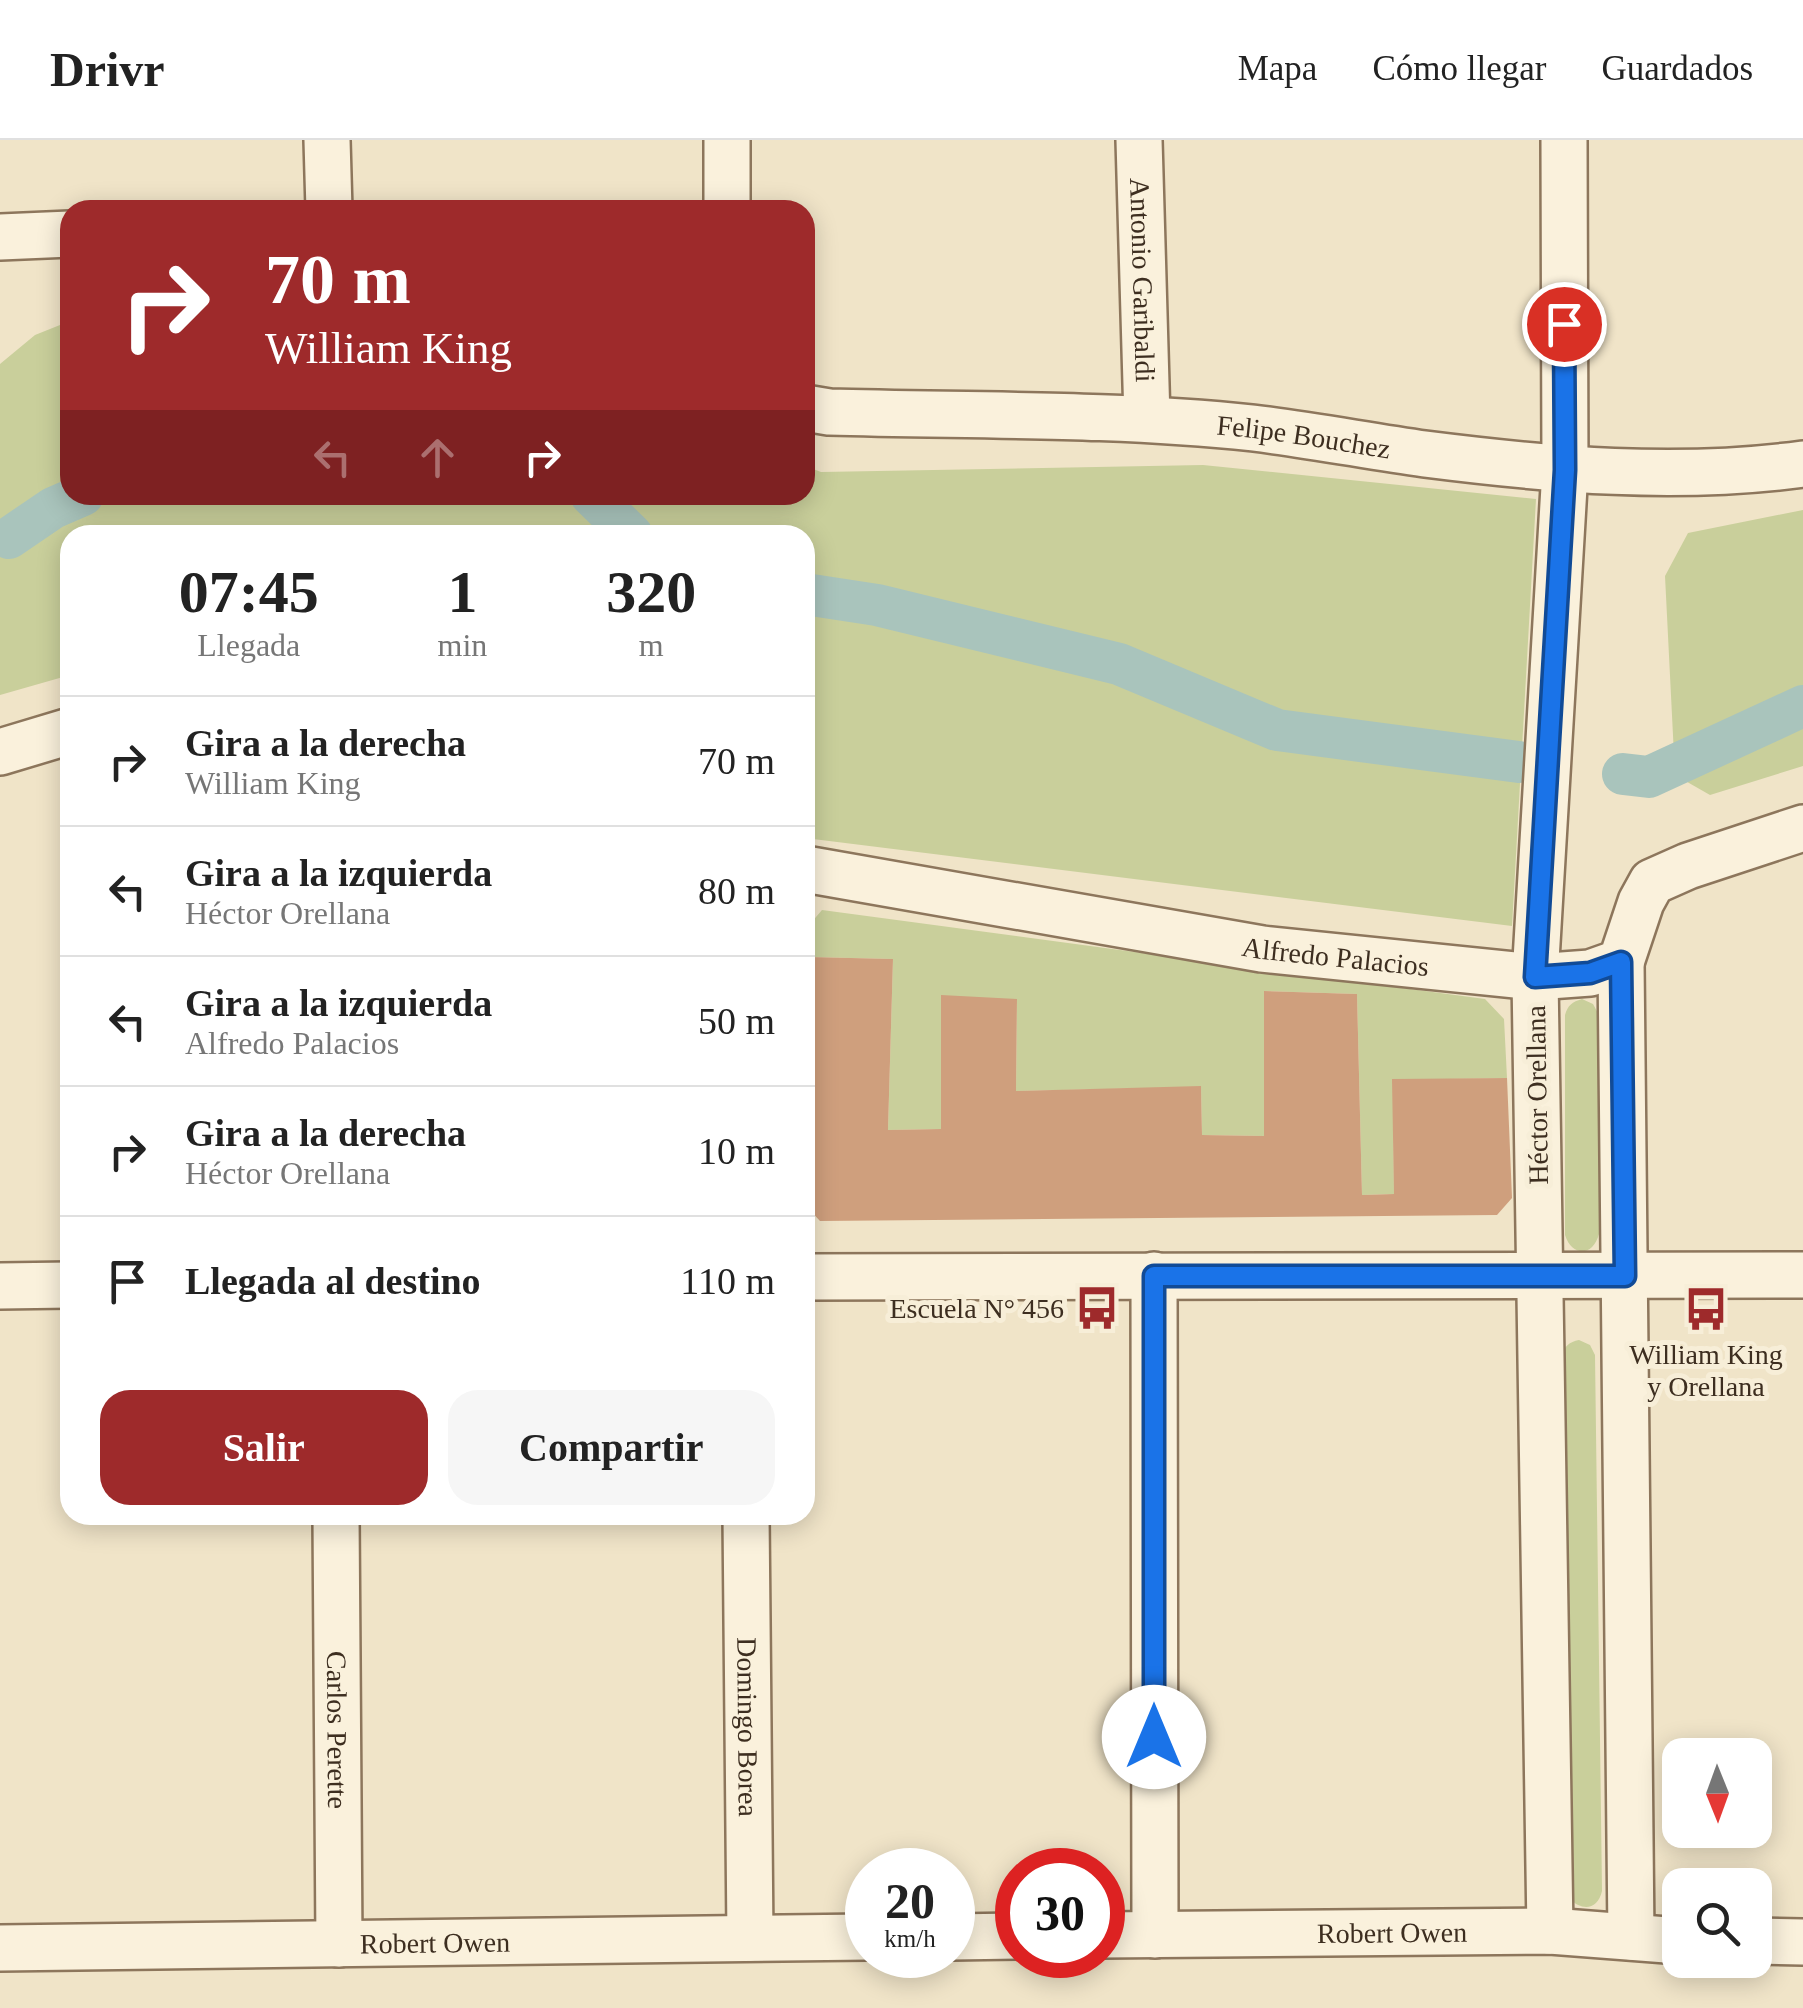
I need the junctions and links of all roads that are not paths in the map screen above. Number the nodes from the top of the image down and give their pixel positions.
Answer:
1 (328, 140) edge
2 (726, 140) edge
3 (1139, 140) edge
4 (1564, 140) edge
5 (329, 200) edge
6 (727, 200) edge
7 (60, 234) edge
8 (0, 236) edge
9 (815, 410) edge
10 (1147, 419) junction
11 (1803, 464) edge
12 (1565, 470) junction
13 (60, 734) edge
14 (0, 752) edge
15 (1803, 828) edge
16 (815, 871) edge
17 (1621, 962) junction
18 (1535, 977) junction
19 (1540, 1275) junction
20 (1154, 1276) junction
21 (1625, 1276) junction
22 (1803, 1276) edge
23 (815, 1277) edge
24 (60, 1284) edge
25 (0, 1286) edge
26 (336, 1525) edge
27 (746, 1525) edge
28 (1550, 1931) junction
29 (1125, 1935) edge
30 (1154, 1935) junction
31 (750, 1938) junction
32 (845, 1938) edge
33 (1631, 1938) junction
34 (1662, 1940) edge
35 (1772, 1942) edge
36 (1803, 1942) edge
37 (339, 1944) junction
38 (0, 1948) edge

1 - 5 street
2 - 6 street
3 - 10 street, Antonio Garibaldi
4 - 12 street, Héctor Orellana
7 - 8 street
9 - 10 street, Felipe Bouchez
10 - 12 street, Felipe Bouchez
11 - 12 street, Felipe Bouchez
12 - 18 street, Héctor Orellana
13 - 14 street
15 - 17 street
16 - 18 street, Alfredo Palacios
17 - 18 street, Alfredo Palacios
17 - 21 street
18 - 19 street, Héctor Orellana
19 - 20 street
19 - 21 street
19 - 28 street, Héctor Orellana
20 - 23 street
20 - 30 street
21 - 22 street
21 - 33 street
24 - 25 street
26 - 37 street, Carlos Perette
27 - 31 street, Domingo Borea
28 - 30 street, Robert Owen
28 - 33 street, Robert Owen
29 - 30 street, Robert Owen
31 - 32 street, Robert Owen
31 - 37 street, Robert Owen
33 - 34 street, Robert Owen
35 - 36 street
37 - 38 street, Robert Owen

